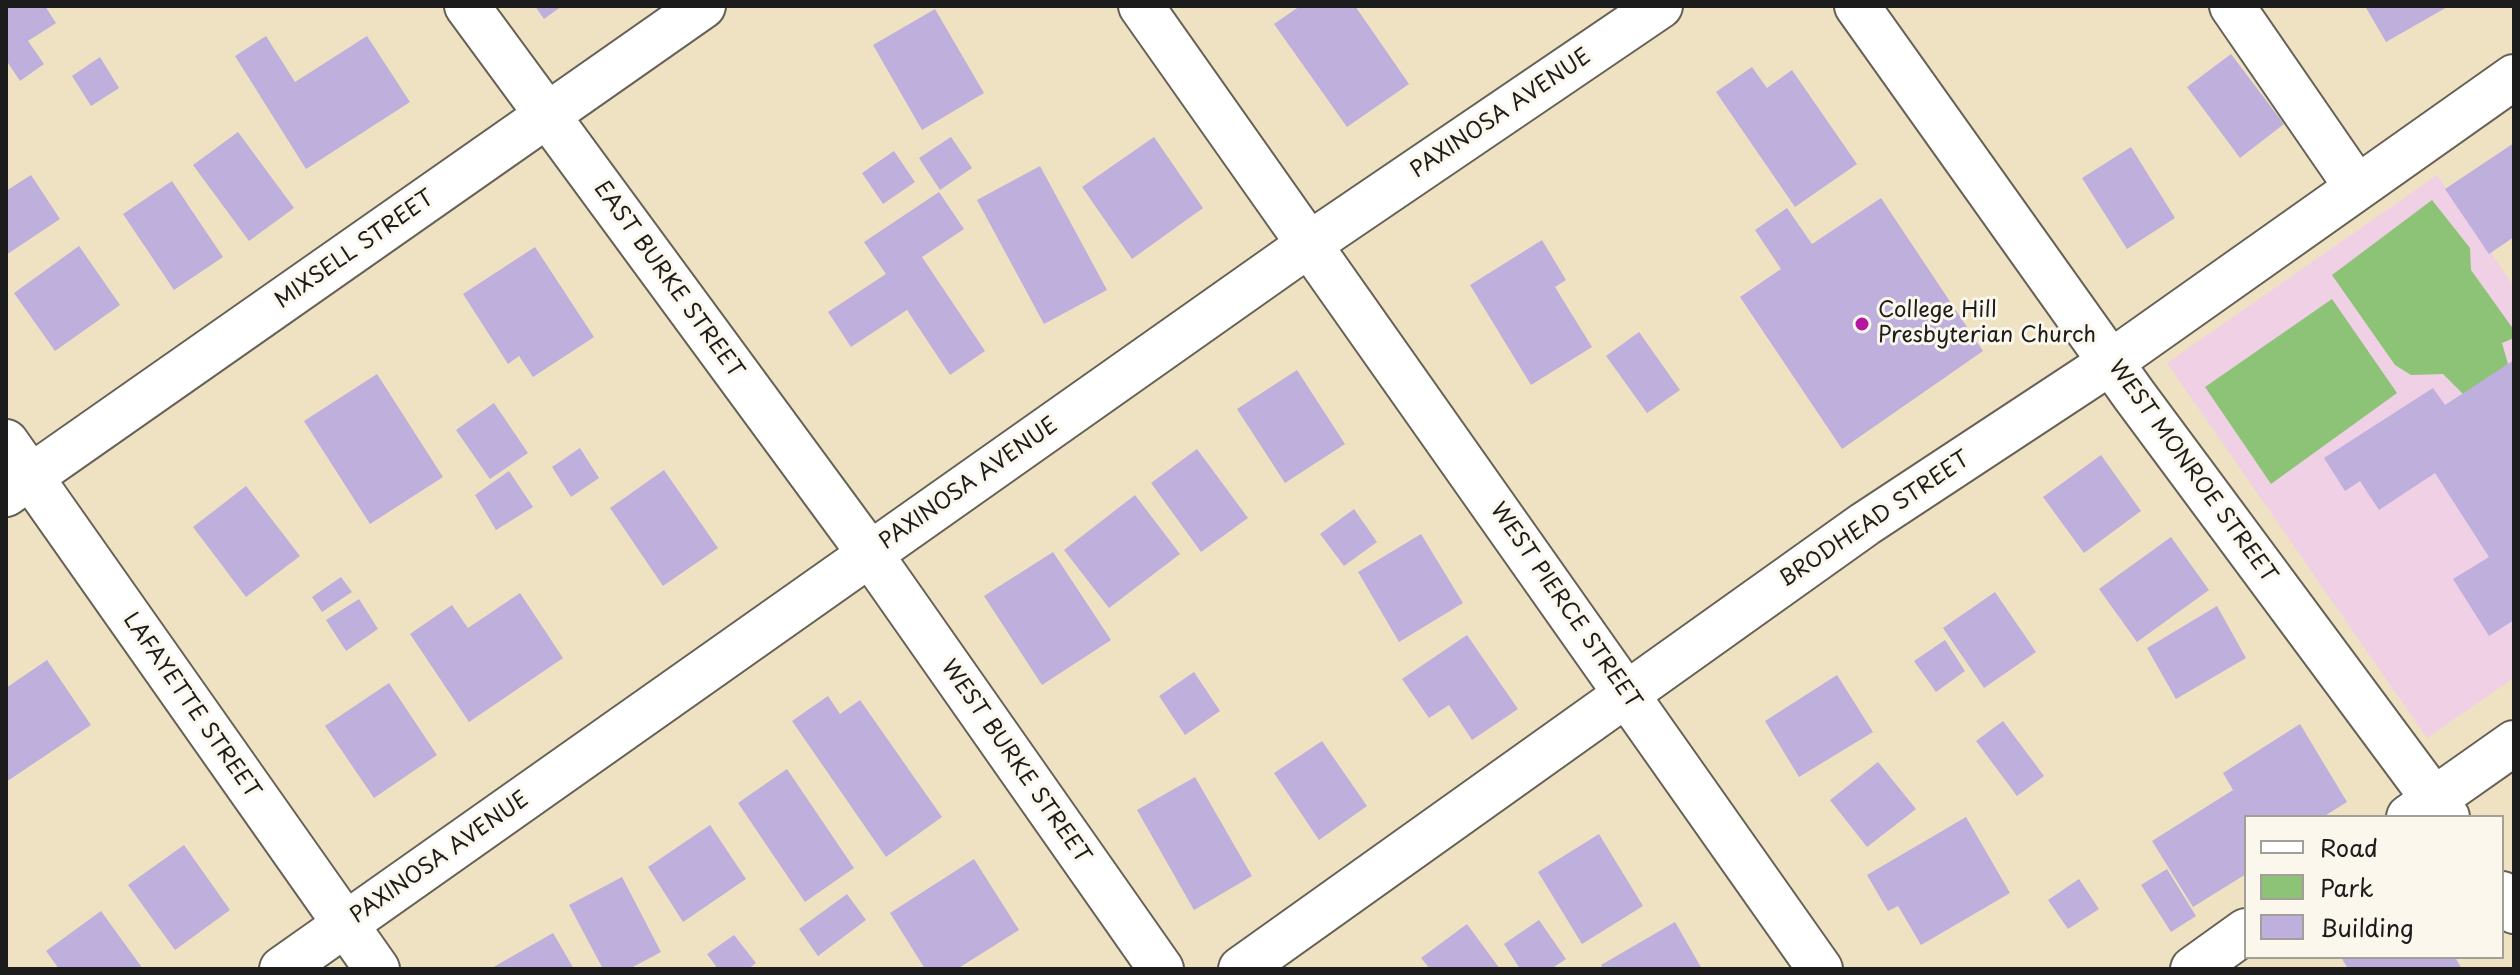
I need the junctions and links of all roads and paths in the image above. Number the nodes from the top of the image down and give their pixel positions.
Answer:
1 (467, 6) edge
2 (703, 6) edge
3 (1141, 6) edge
4 (1660, 6) edge
5 (1857, 6) edge
6 (2232, 6) edge
7 (2514, 77) edge
8 (547, 115) junction
9 (2356, 186) junction
10 (1311, 243) junction
11 (2111, 362) junction
12 (6, 442) edge
13 (18, 486) edge
14 (870, 554) junction
15 (1627, 694) junction
16 (2514, 743) edge
17 (2430, 811) edge
18 (345, 925) junction
19 (2244, 932) edge
20 (282, 969) edge
21 (377, 969) edge
22 (1161, 969) edge
23 (1241, 969) edge
24 (1820, 969) edge
25 (2193, 969) edge

1 - 8 street, EAST BURKE STREET
2 - 8 street, MIXSELL STREET
3 - 10 street, WEST PIERCE STREET
4 - 10 street, PAXINOSA AVENUE
5 - 11 street, WEST MONROE STREET
6 - 9 street
7 - 9 street, BRODHEAD STREET
8 - 13 street, MIXSELL STREET
8 - 14 street, EAST BURKE STREET
9 - 11 street, BRODHEAD STREET
10 - 14 street, PAXINOSA AVENUE
10 - 15 street, WEST PIERCE STREET
11 - 15 street, BRODHEAD STREET
11 - 17 street, WEST MONROE STREET
12 - 13 street, LAFAYETTE STREET
13 - 18 street, LAFAYETTE STREET
14 - 18 street, PAXINOSA AVENUE
14 - 22 street, WEST BURKE STREET
15 - 23 street, BRODHEAD STREET
15 - 24 street, WEST PIERCE STREET
16 - 17 street
18 - 20 street, PAXINOSA AVENUE
18 - 21 street, LAFAYETTE STREET
19 - 25 street

